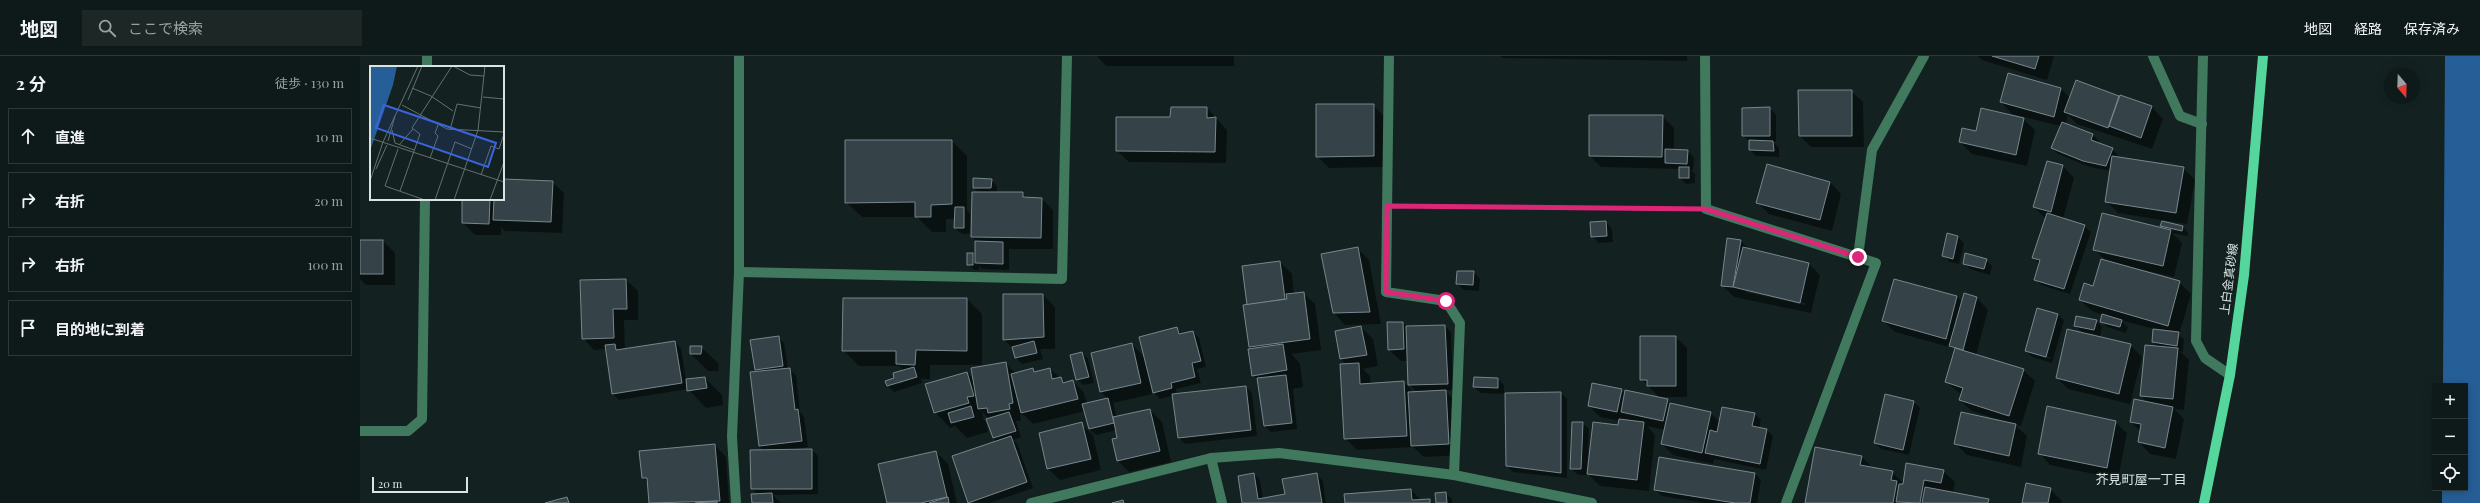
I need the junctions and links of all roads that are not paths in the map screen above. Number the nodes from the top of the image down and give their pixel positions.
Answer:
1 (739, 56) edge
2 (1067, 56) edge
3 (1389, 56) edge
4 (1705, 56) edge
5 (1924, 56) edge
6 (2154, 56) edge
7 (2203, 56) edge
8 (2263, 56) edge
9 (2202, 124) junction
10 (425, 200) edge
11 (1858, 257) junction
12 (739, 272) junction
13 (2230, 375) junction
14 (360, 431) edge
15 (1211, 458) junction
16 (1454, 475) junction
17 (736, 503) edge
18 (1031, 503) edge
19 (1222, 503) edge
20 (1592, 503) edge
21 (1786, 503) edge
22 (2204, 503) edge

1 - 12 street
2 - 12 street
3 - 16 street
4 - 11 street
5 - 11 street
6 - 9 street
7 - 9 street
8 - 13 main road, 上白金真砂線
9 - 13 street
10 - 14 street
11 - 21 street
12 - 17 street
13 - 22 main road, 上白金真砂線
15 - 16 street
15 - 18 street
15 - 19 street
16 - 20 street

